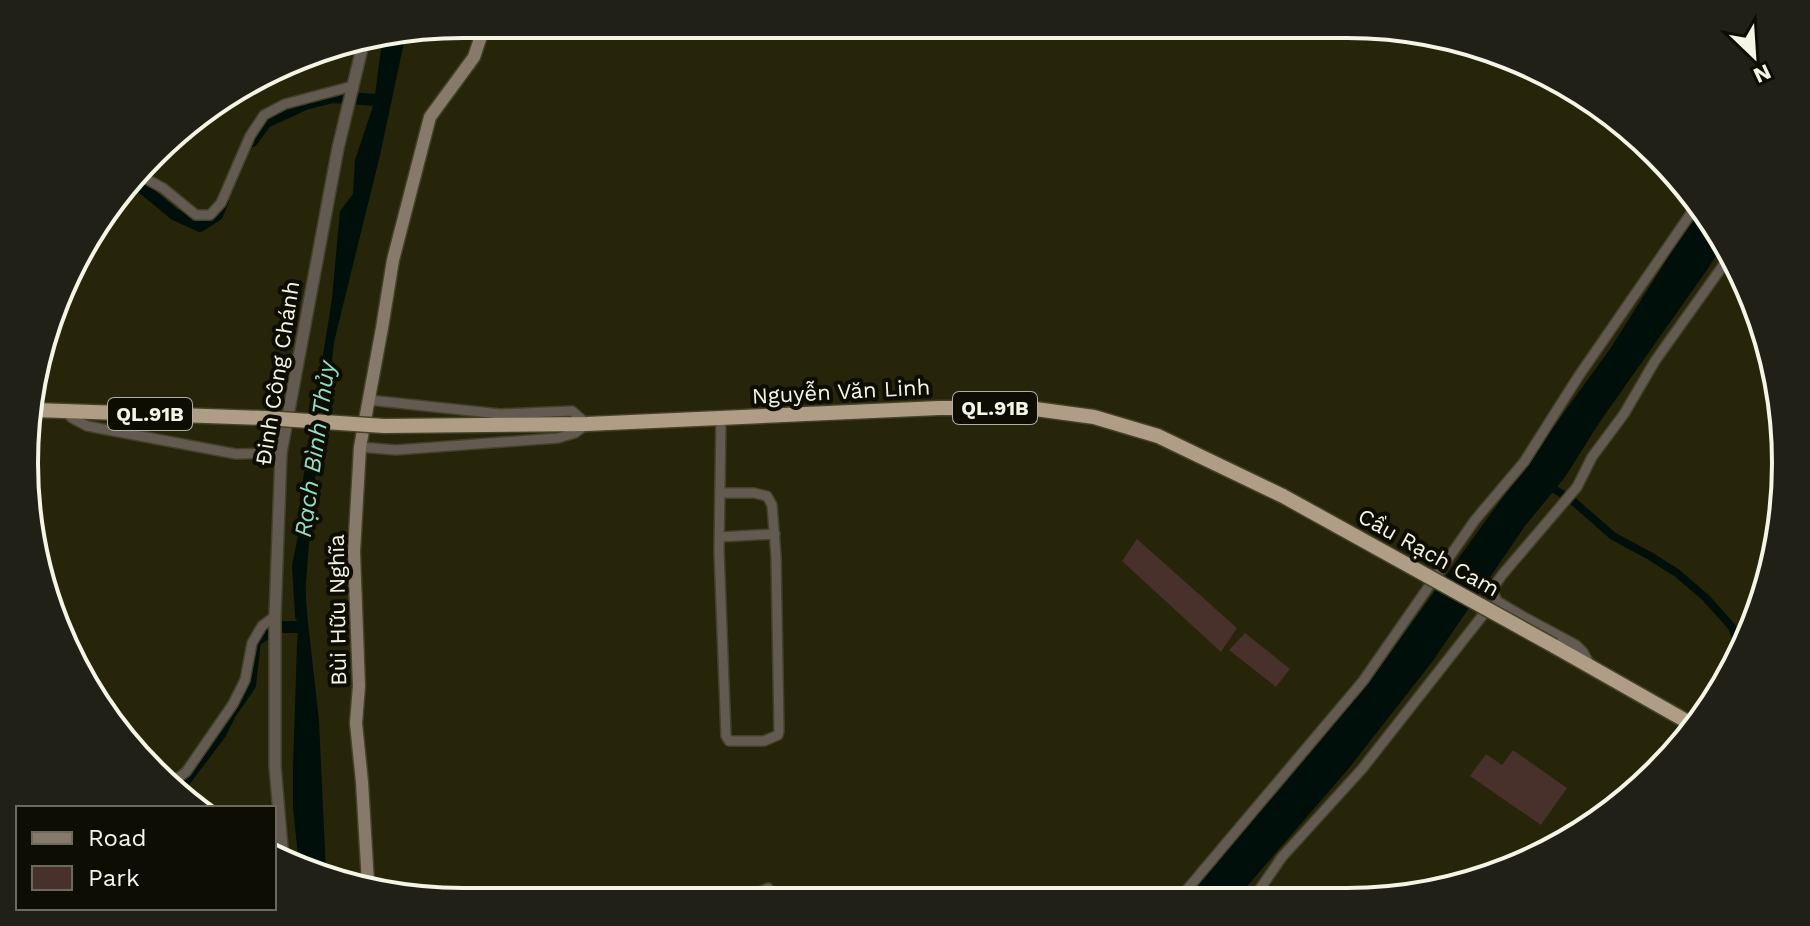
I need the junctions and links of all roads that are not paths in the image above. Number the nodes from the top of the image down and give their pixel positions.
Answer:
1 (480, 38) edge
2 (362, 50) edge
3 (353, 87) junction
4 (147, 179) edge
5 (1691, 214) edge
6 (1723, 266) edge
7 (369, 400) junction
8 (42, 410) edge
9 (66, 411) junction
10 (721, 418) junction
11 (587, 424) junction
12 (360, 447) junction
13 (281, 453) junction
14 (720, 493) junction
15 (1283, 496) joint
16 (775, 534) junction
17 (720, 537) junction
18 (1497, 601) junction
19 (275, 624) junction
20 (1592, 668) junction
21 (1685, 721) edge
22 (178, 778) edge
23 (282, 847) edge
24 (368, 877) edge
25 (1188, 888) edge
26 (1261, 888) edge

1 - 7 main road, Bùi Hữu Nghĩa
2 - 3 street, Đinh Công Chánh
3 - 4 street
3 - 13 street, Đinh Công Chánh
5 - 25 street
6 - 18 street
7 - 11 street
7 - 12 main road, Bùi Hữu Nghĩa
8 - 9 highway, QL.91B
9 - 11 highway, Nguyễn Văn Linh / QL.91B, bridge
9 - 13 street
10 - 11 highway, Nguyễn Văn Linh / QL.91B
10 - 14 street
10 - 15 highway, Nguyễn Văn Linh / QL.91B
11 - 12 street
12 - 24 main road, Bùi Hữu Nghĩa
13 - 19 street, Đinh Công Chánh
14 - 16 street
14 - 17 street
15 - 20 highway, Cầu Rạch Cam / QL.91B, bridge
16 - 17 street
16 - 17 street
18 - 20 street
18 - 26 street
19 - 22 street
19 - 23 street, Đinh Công Chánh
20 - 21 highway, QL.91B

